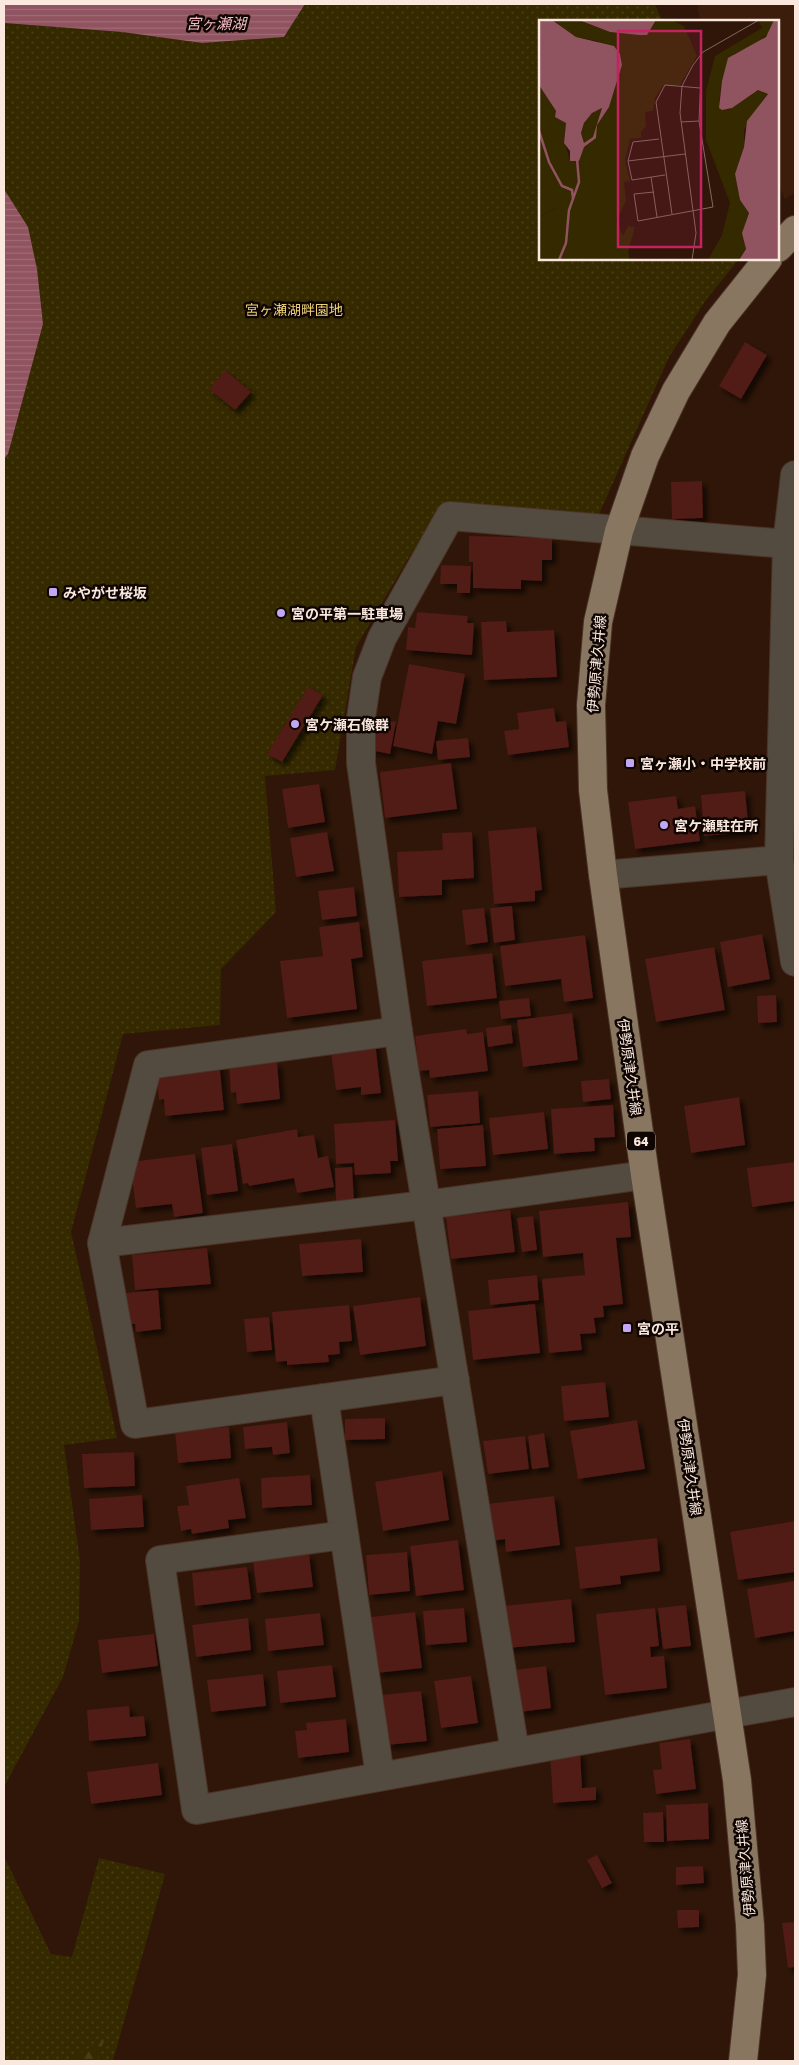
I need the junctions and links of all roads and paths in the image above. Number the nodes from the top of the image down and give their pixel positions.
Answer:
1 (795, 230) edge
2 (779, 247) edge
3 (767, 260) edge
4 (795, 475) edge
5 (619, 531) junction
6 (786, 544) junction
7 (779, 860) junction
8 (603, 875) junction
9 (795, 962) edge
10 (398, 1031) junction
11 (645, 1175) junction
12 (426, 1205) junction
13 (102, 1243) junction
14 (455, 1380) junction
15 (324, 1398) junction
16 (344, 1535) junction
17 (795, 1702) edge
18 (726, 1714) junction
19 (515, 1752) junction
20 (380, 1776) junction
21 (744, 2061) edge

1 - 2 main road
3 - 5 main road, 伊勢原津久井線 / 64
4 - 6 street
5 - 6 street
5 - 8 main road, 伊勢原津久井線 / 64
5 - 10 street
6 - 7 street
7 - 8 street
7 - 9 street
8 - 11 main road, 伊勢原津久井線 / 64
10 - 12 street
10 - 13 street
11 - 12 street
11 - 18 main road, 伊勢原津久井線 / 64
12 - 13 street
12 - 14 street
13 - 15 street
14 - 15 street
14 - 19 street
15 - 16 street
16 - 20 street
16 - 20 street
17 - 18 street
18 - 19 street
18 - 21 main road, 伊勢原津久井線 / 64
19 - 20 street

